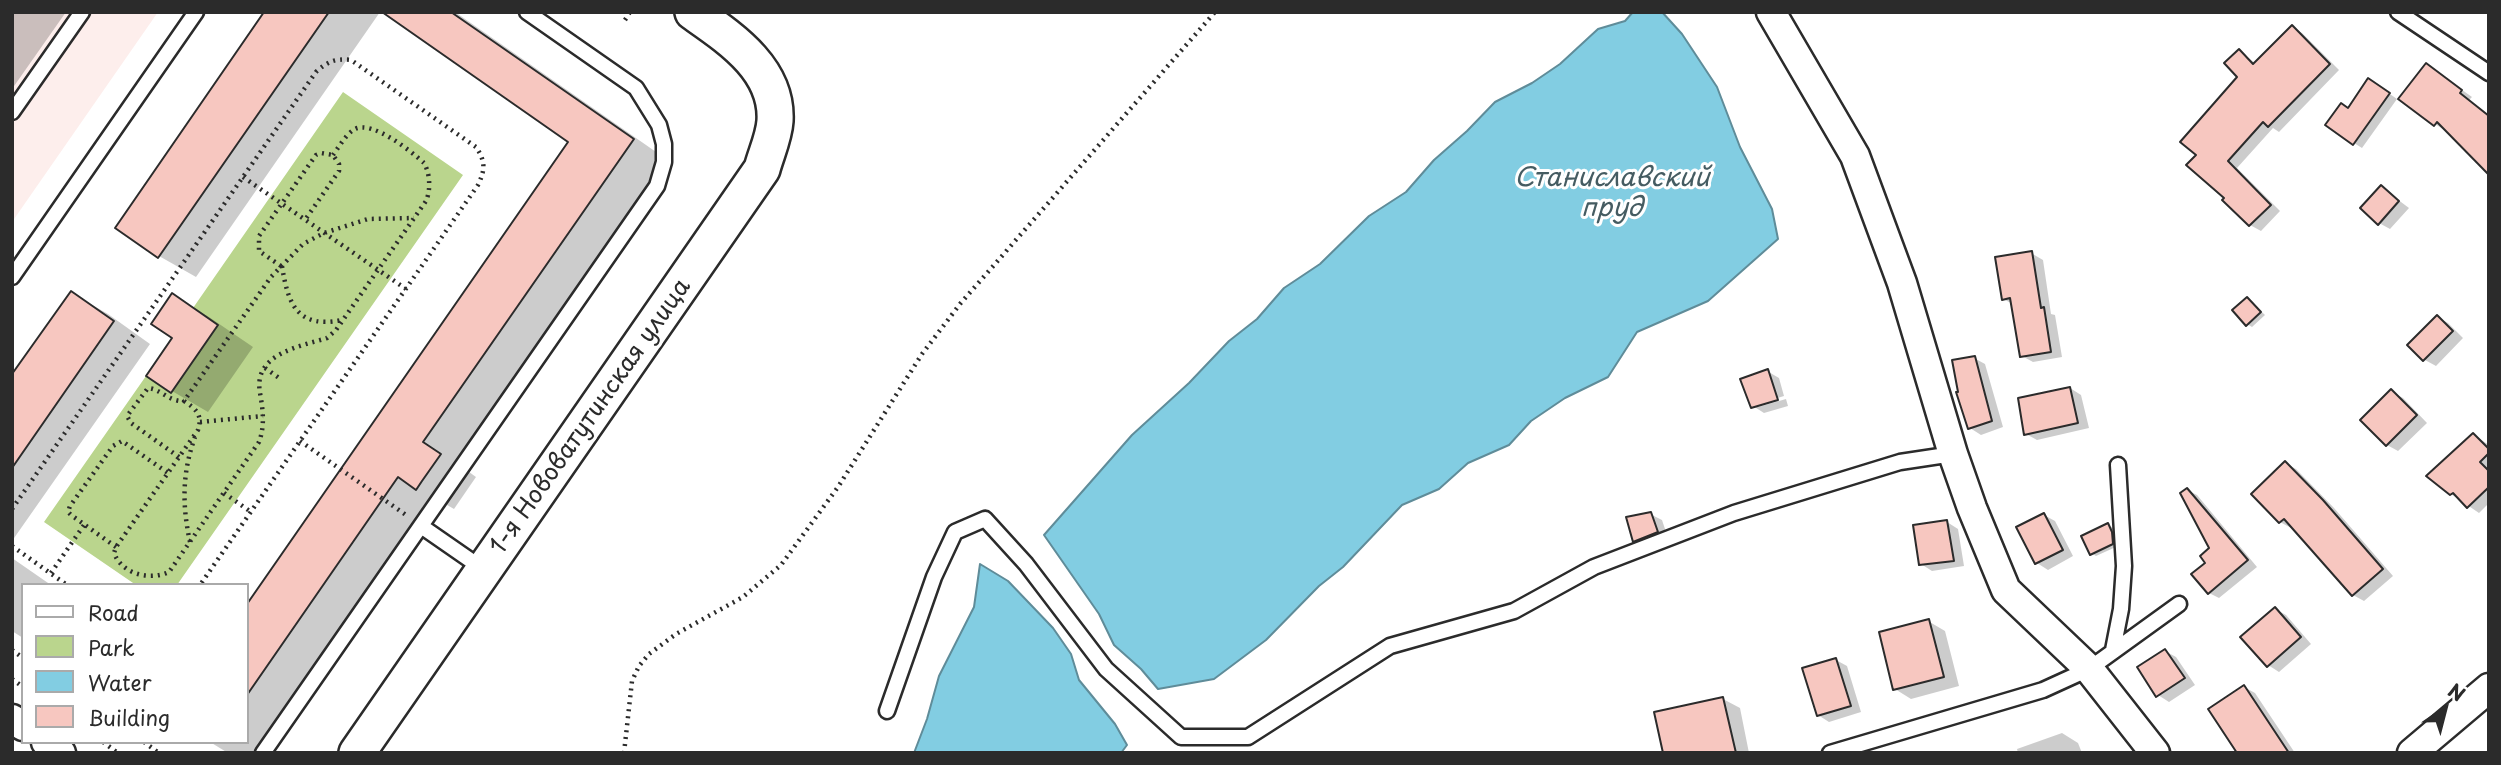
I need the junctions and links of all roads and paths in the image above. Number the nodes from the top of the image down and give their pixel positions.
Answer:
1 (82, 12) edge
2 (196, 12) edge
3 (527, 12) edge
4 (630, 12) edge
5 (693, 12) edge
6 (1215, 12) edge
7 (1771, 12) edge
8 (2398, 12) edge
9 (625, 20) dead end
10 (2489, 73) edge
11 (12, 112) edge
12 (333, 155) junction
13 (243, 177) junction
14 (282, 204) junction
15 (414, 218) junction
16 (305, 220) junction
17 (324, 233) junction
18 (282, 266) junction
19 (377, 270) junction
20 (12, 277) edge
21 (405, 289) junction
22 (342, 320) junction
23 (265, 368) junction
24 (282, 380) dead end
25 (184, 401) junction
26 (263, 416) junction
27 (200, 422) junction
28 (198, 430) junction
29 (300, 441) junction
30 (1953, 454) junction
31 (179, 457) junction
32 (2118, 465) dead end
33 (168, 473) junction
34 (224, 494) junction
35 (12, 509) edge
36 (251, 512) junction
37 (84, 525) junction
38 (421, 526) junction
39 (190, 542) junction
40 (12, 547) edge
41 (116, 547) junction
42 (484, 570) junction
43 (51, 573) junction
44 (64, 583) edge
45 (201, 583) edge
46 (2179, 604) dead end
47 (2113, 650) junction
48 (2089, 669) junction
49 (2489, 688) edge
50 (887, 710) dead end
51 (263, 753) edge
52 (357, 753) edge
53 (624, 753) edge
54 (1830, 753) edge
55 (2155, 753) edge
56 (2412, 753) edge

1 - 11 lane
2 - 20 lane
3 - 38 lane
4 - 9 path
5 - 42 street, 1-я Нововатутинская улица
6 - 53 path
7 - 30 street
8 - 10 lane
12 - 14 path
12 - 15 path
12 - 16 path
13 - 14 path
13 - 21 path
13 - 35 path
14 - 16 path
14 - 18 path
15 - 17 path
15 - 19 path
16 - 17 path
17 - 18 path
17 - 19 path
18 - 22 path
18 - 25 path
19 - 21 path
19 - 22 path
21 - 29 path
22 - 23 path
23 - 24 path
23 - 26 path
25 - 27 path
25 - 31 path
26 - 27 path
26 - 34 path
27 - 28 path
28 - 31 path
28 - 39 path
29 - 36 path
29 - 38 path
30 - 48 street
30 - 50 lane
31 - 33 path
32 - 47 lane
33 - 37 path
33 - 41 path
34 - 36 path
34 - 39 path
36 - 45 path
37 - 41 path
37 - 43 path
38 - 42 lane
38 - 51 lane
39 - 41 path
40 - 43 path
42 - 52 street, 1-я Нововатутинская улица
43 - 44 path
46 - 47 lane
47 - 48 lane
48 - 54 lane
48 - 55 street
49 - 56 street

